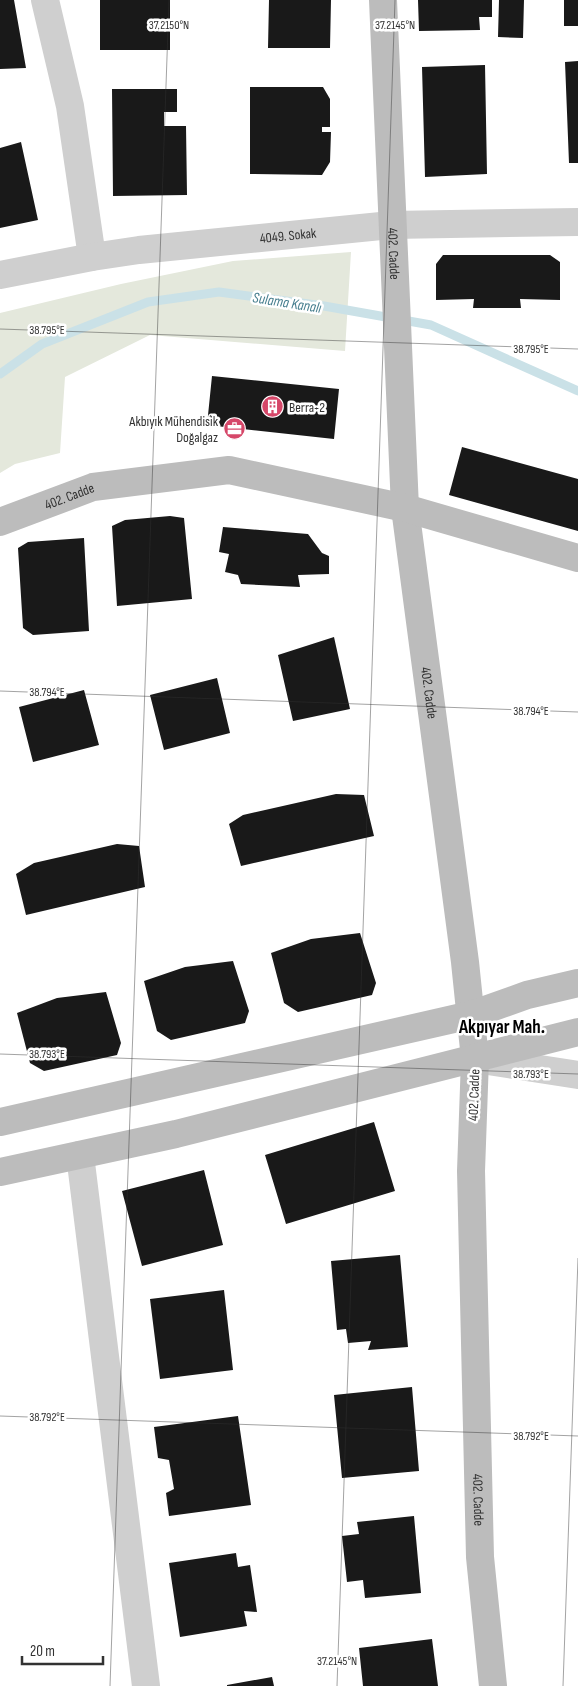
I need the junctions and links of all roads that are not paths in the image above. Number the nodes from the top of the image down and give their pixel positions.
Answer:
1 (45, 0) edge
2 (382, 0) edge
3 (578, 222) edge
4 (391, 225) junction
5 (92, 256) junction
6 (0, 275) edge
7 (405, 508) junction
8 (0, 522) edge
9 (578, 558) edge
10 (578, 983) edge
11 (470, 1015) junction
12 (578, 1032) edge
13 (475, 1059) junction
14 (578, 1075) edge
15 (0, 1122) edge
16 (80, 1155) junction
17 (0, 1172) edge
18 (146, 1686) edge
19 (493, 1686) edge

1 - 5 street
2 - 4 street, 402. Cadde
3 - 4 street, 4049. Sokak
4 - 5 street, 4049. Sokak
4 - 7 street, 402. Cadde
5 - 6 street, 4049. Sokak
7 - 8 street, 402. Cadde
7 - 9 street, 402. Cadde
7 - 11 street, 402. Cadde
10 - 11 street
11 - 13 street, 402. Cadde
11 - 15 street
12 - 13 street
13 - 14 street
13 - 16 street
13 - 19 street, 402. Cadde
16 - 17 street
16 - 18 street

